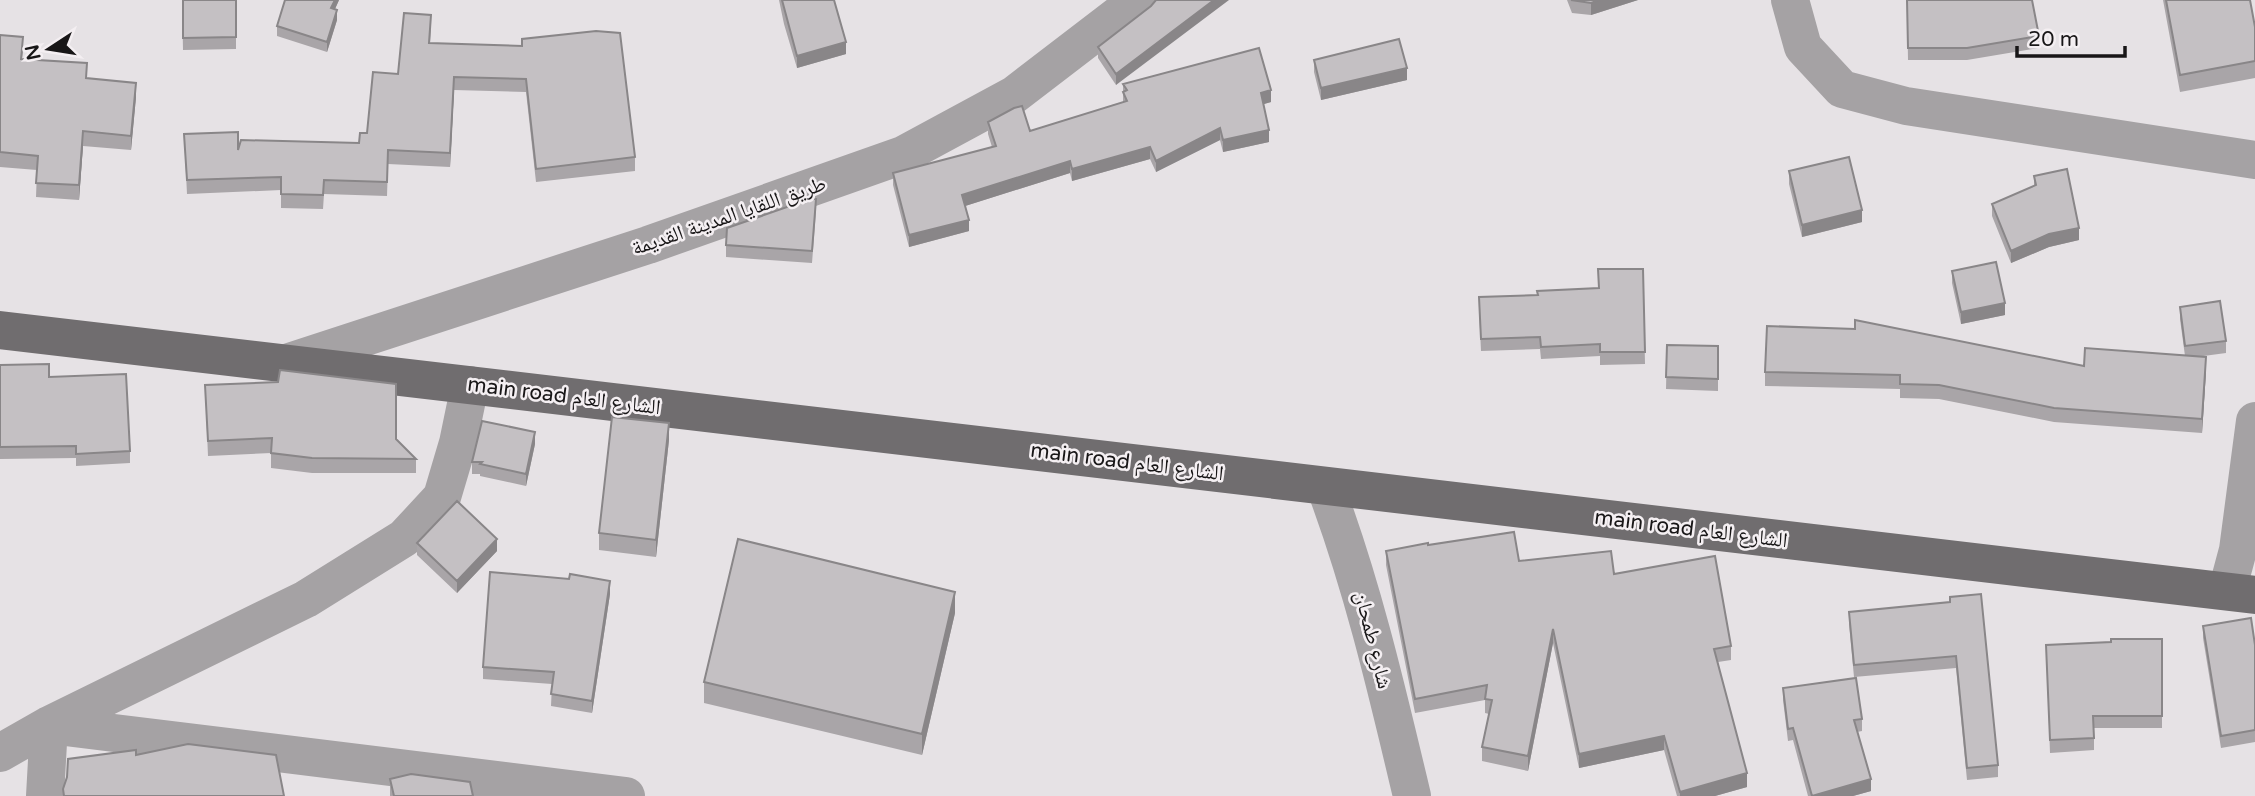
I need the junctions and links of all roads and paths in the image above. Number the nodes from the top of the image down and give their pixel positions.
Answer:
1 (1138, 0) edge
2 (1790, 0) edge
3 (2255, 160) edge
4 (0, 330) edge
5 (286, 363) junction
6 (470, 385) junction
7 (2255, 421) edge
8 (1325, 486) junction
9 (2241, 593) edge
10 (48, 725) junction
11 (0, 753) edge
12 (45, 796) edge
13 (626, 796) edge
14 (1412, 796) edge

1 - 5 street, طريق اللقايا المدينة القديمة
2 - 3 street
4 - 5 main road, main road الشارع العام
5 - 6 main road, main road الشارع العام
6 - 8 main road, main road الشارع العام
6 - 10 street
7 - 9 street
8 - 9 main road, main road الشارع العام
8 - 14 street, شارع طمحان
10 - 11 street
10 - 12 street
10 - 13 street

